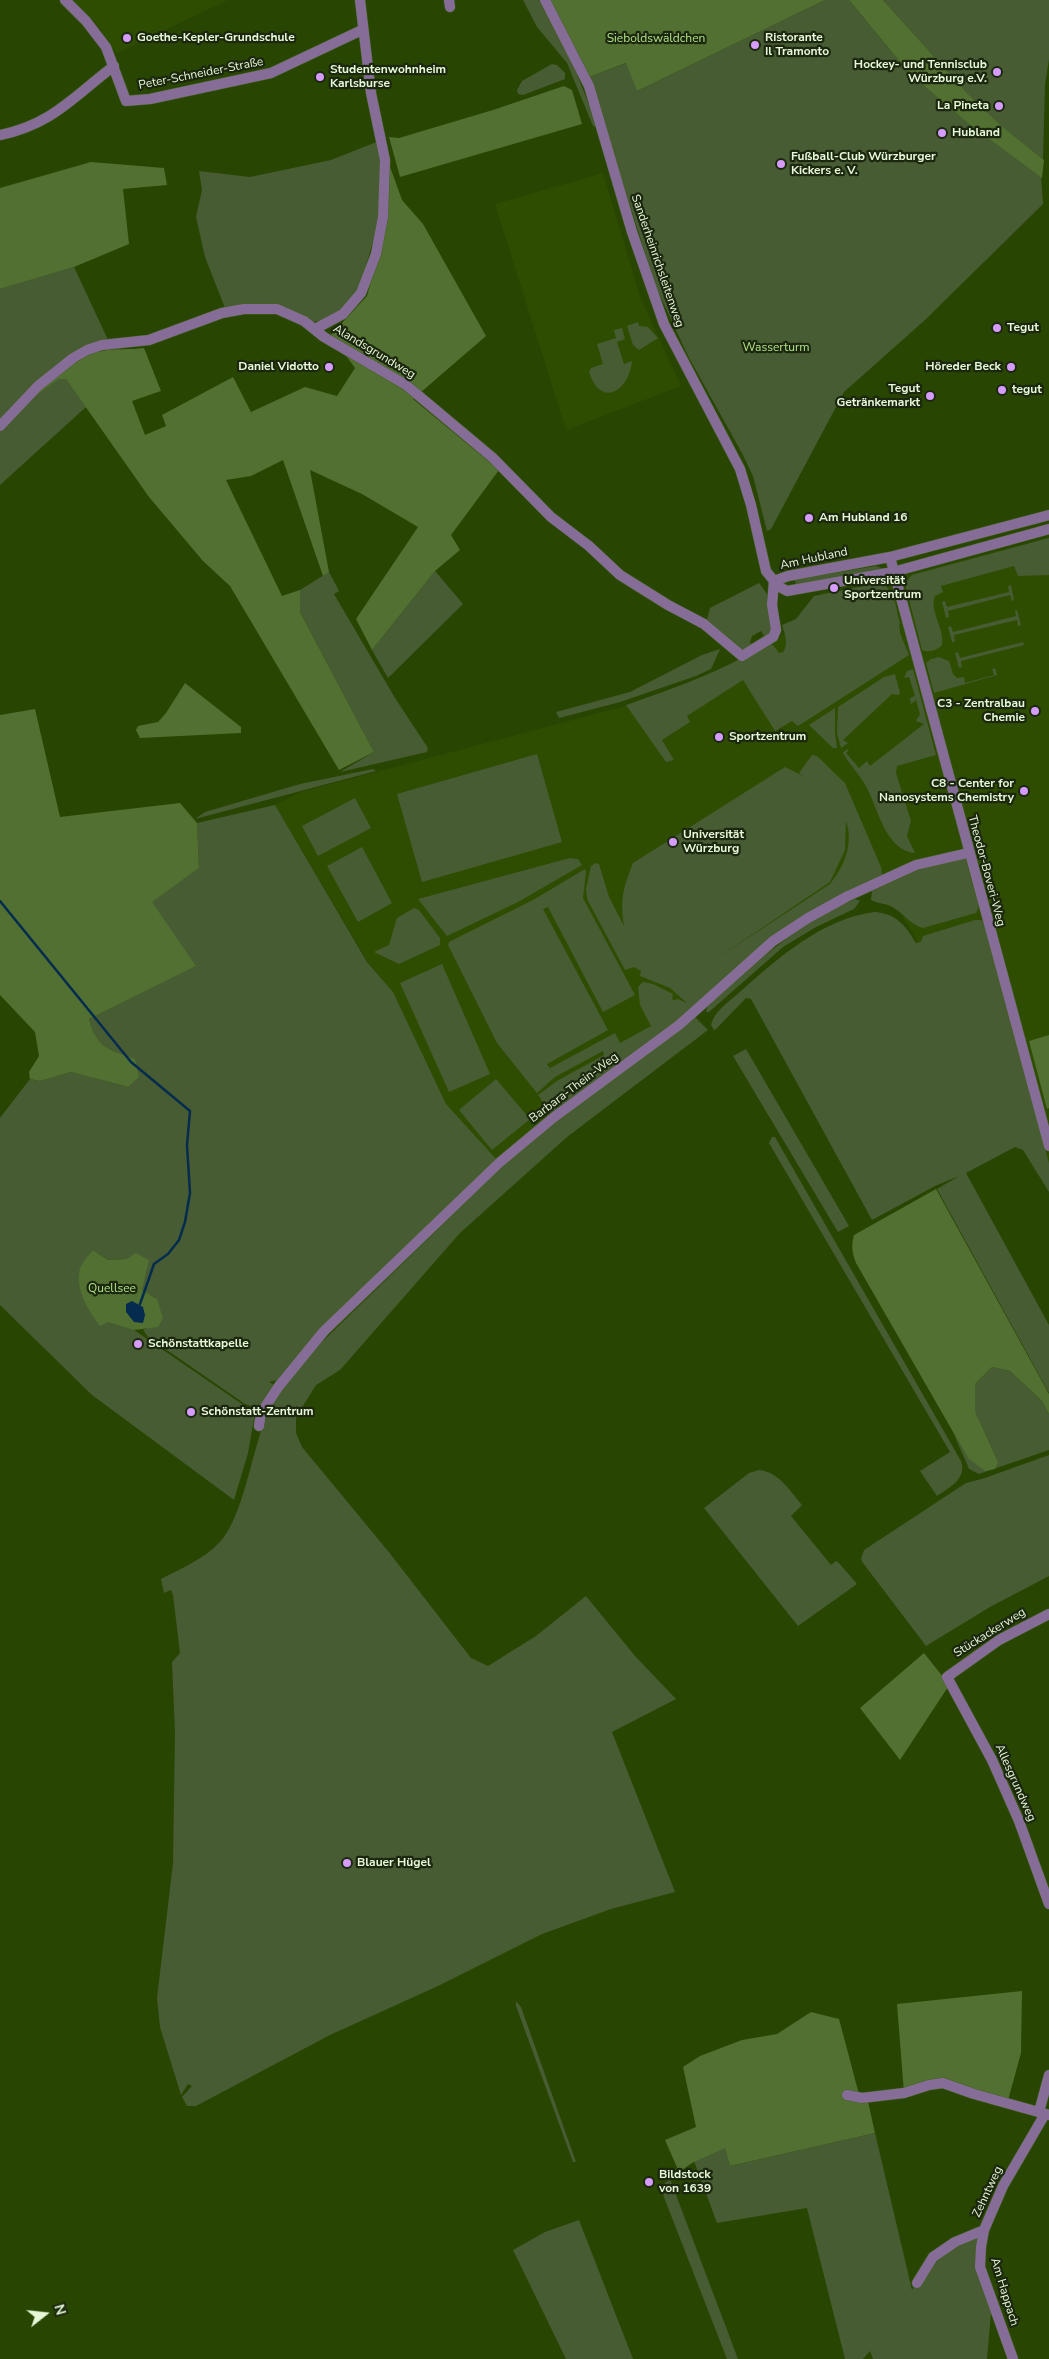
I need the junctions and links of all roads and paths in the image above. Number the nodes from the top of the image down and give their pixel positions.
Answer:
1 (65, 0) edge
2 (360, 0) edge
3 (545, 0) edge
4 (362, 30) junction
5 (114, 66) junction
6 (0, 135) edge
7 (315, 330) junction
8 (0, 426) edge
9 (1049, 515) edge
10 (1049, 529) edge
11 (890, 557) junction
12 (893, 572) junction
13 (774, 581) junction
14 (968, 853) junction
15 (1049, 1146) edge
16 (259, 1426) dead end
17 (1049, 1614) edge
18 (947, 1677) joint
19 (1049, 1904) edge
20 (1049, 2075) edge
21 (847, 2095) dead end
22 (1044, 2114) edge
23 (984, 2230) junction
24 (917, 2283) dead end
25 (1013, 2359) edge

1 - 5 street
2 - 4 street
3 - 13 street, Sanderheinrichsleitenweg
4 - 5 street, Peter-Schneider-Straße
4 - 7 street
5 - 6 street
7 - 8 street, Alandsgrundweg
7 - 13 street, Alandsgrundweg
9 - 11 street, Am Hubland
10 - 12 street, Am Hubland
11 - 12 street, Theodor-Boveri-Weg
11 - 13 street, Am Hubland
12 - 13 street, Am Hubland
12 - 14 street, Theodor-Boveri-Weg
14 - 15 street, Theodor-Boveri-Weg
14 - 16 street, Barbara-Thein-Weg
17 - 18 street, Stückackerweg
18 - 19 street, Allesgrundweg
20 - 22 street
21 - 22 street
22 - 23 street, Zehntweg
23 - 24 street, Zehntweg
23 - 25 street, Am Happach

